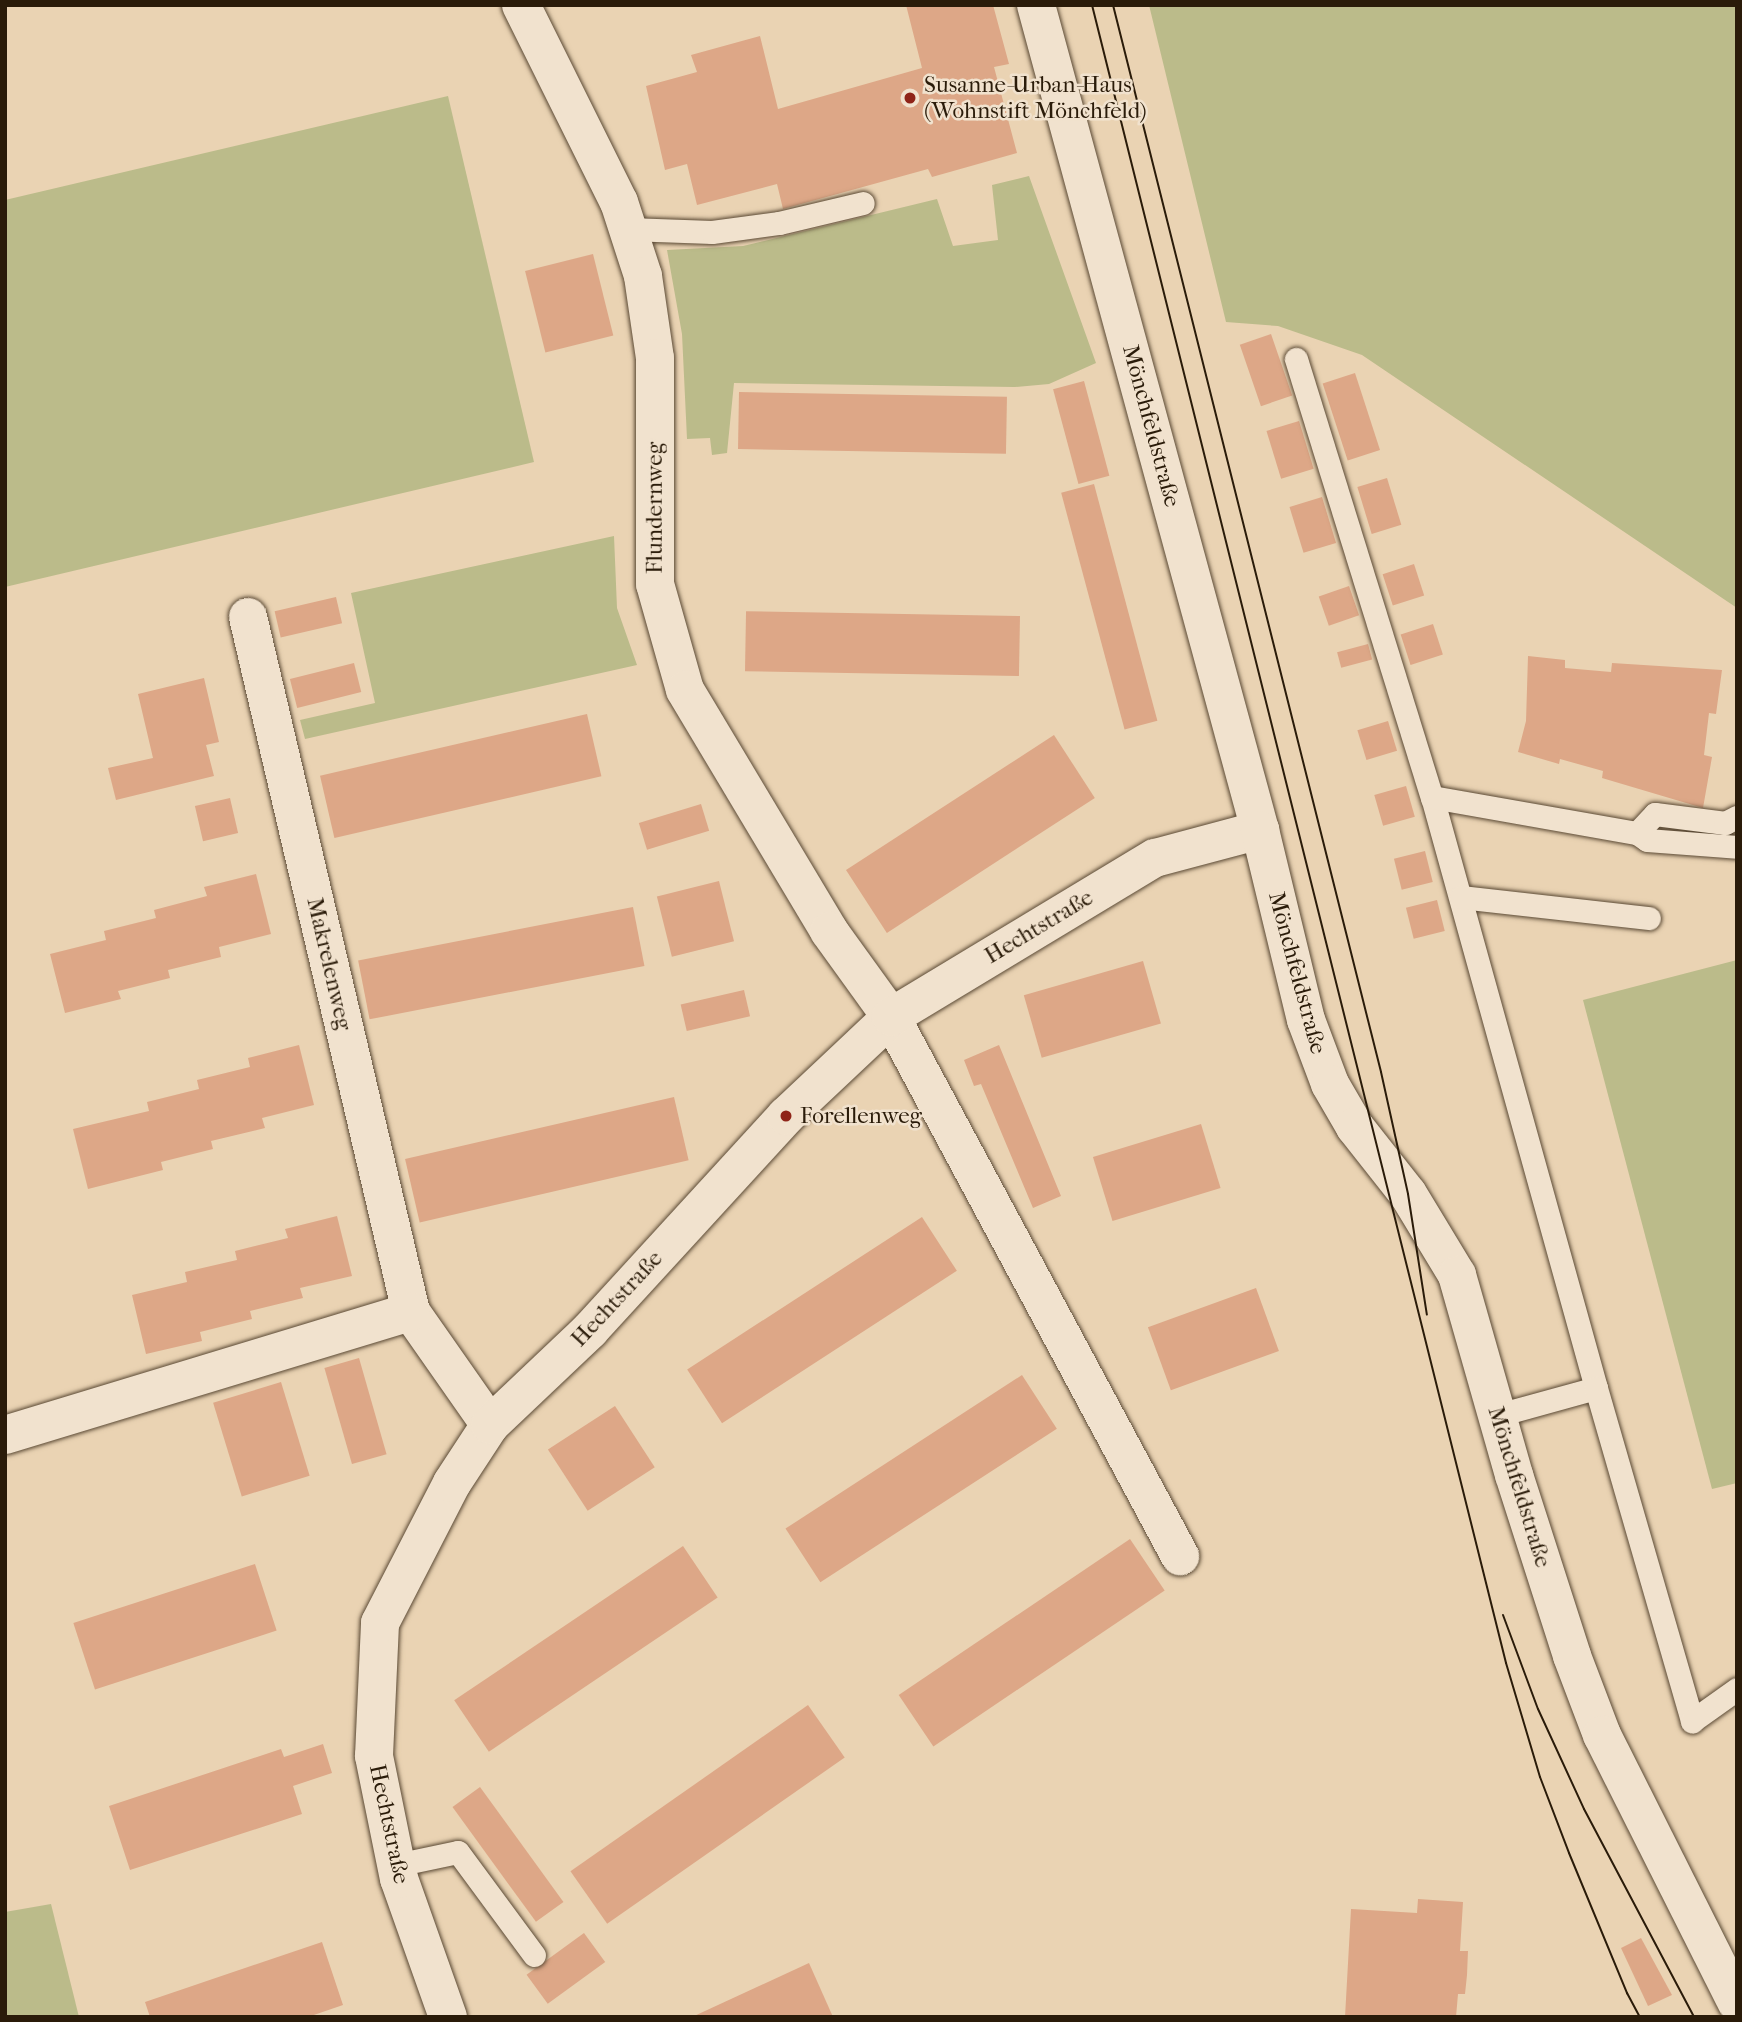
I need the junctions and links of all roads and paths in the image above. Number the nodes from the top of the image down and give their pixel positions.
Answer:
1 (521, 5) edge
2 (1036, 5) edge
3 (863, 203) dead end
4 (628, 229) junction
5 (1296, 359) dead end
6 (248, 617) dead end
7 (1432, 797) junction
8 (1737, 817) edge
9 (1260, 830) junction
10 (1637, 833) junction
11 (1737, 847) edge
12 (1461, 897) junction
13 (1649, 918) dead end
14 (891, 1017) junction
15 (411, 1312) junction
16 (1596, 1388) junction
17 (1498, 1415) junction
18 (490, 1425) junction
19 (5, 1434) edge
20 (1180, 1556) dead end
21 (1737, 1689) edge
22 (397, 1865) junction
23 (534, 1955) dead end
24 (1737, 2003) edge
25 (448, 2017) edge

1 - 4 street, Flundernweg
2 - 9 street, Mönchfeldstraße
3 - 4 lane
4 - 14 street, Flundernweg
5 - 7 lane
6 - 15 street, Makrelenweg
7 - 10 lane
7 - 12 lane
8 - 10 lane
9 - 14 street, Hechtstraße
9 - 17 street, Mönchfeldstraße
10 - 11 lane
12 - 13 lane
12 - 16 lane
14 - 18 street, Hechtstraße
14 - 20 street
15 - 18 street, Makrelenweg
15 - 19 street
16 - 17 lane
16 - 21 lane
17 - 24 street, Mönchfeldstraße
18 - 22 street, Hechtstraße
22 - 23 lane
22 - 25 street, Hechtstraße

